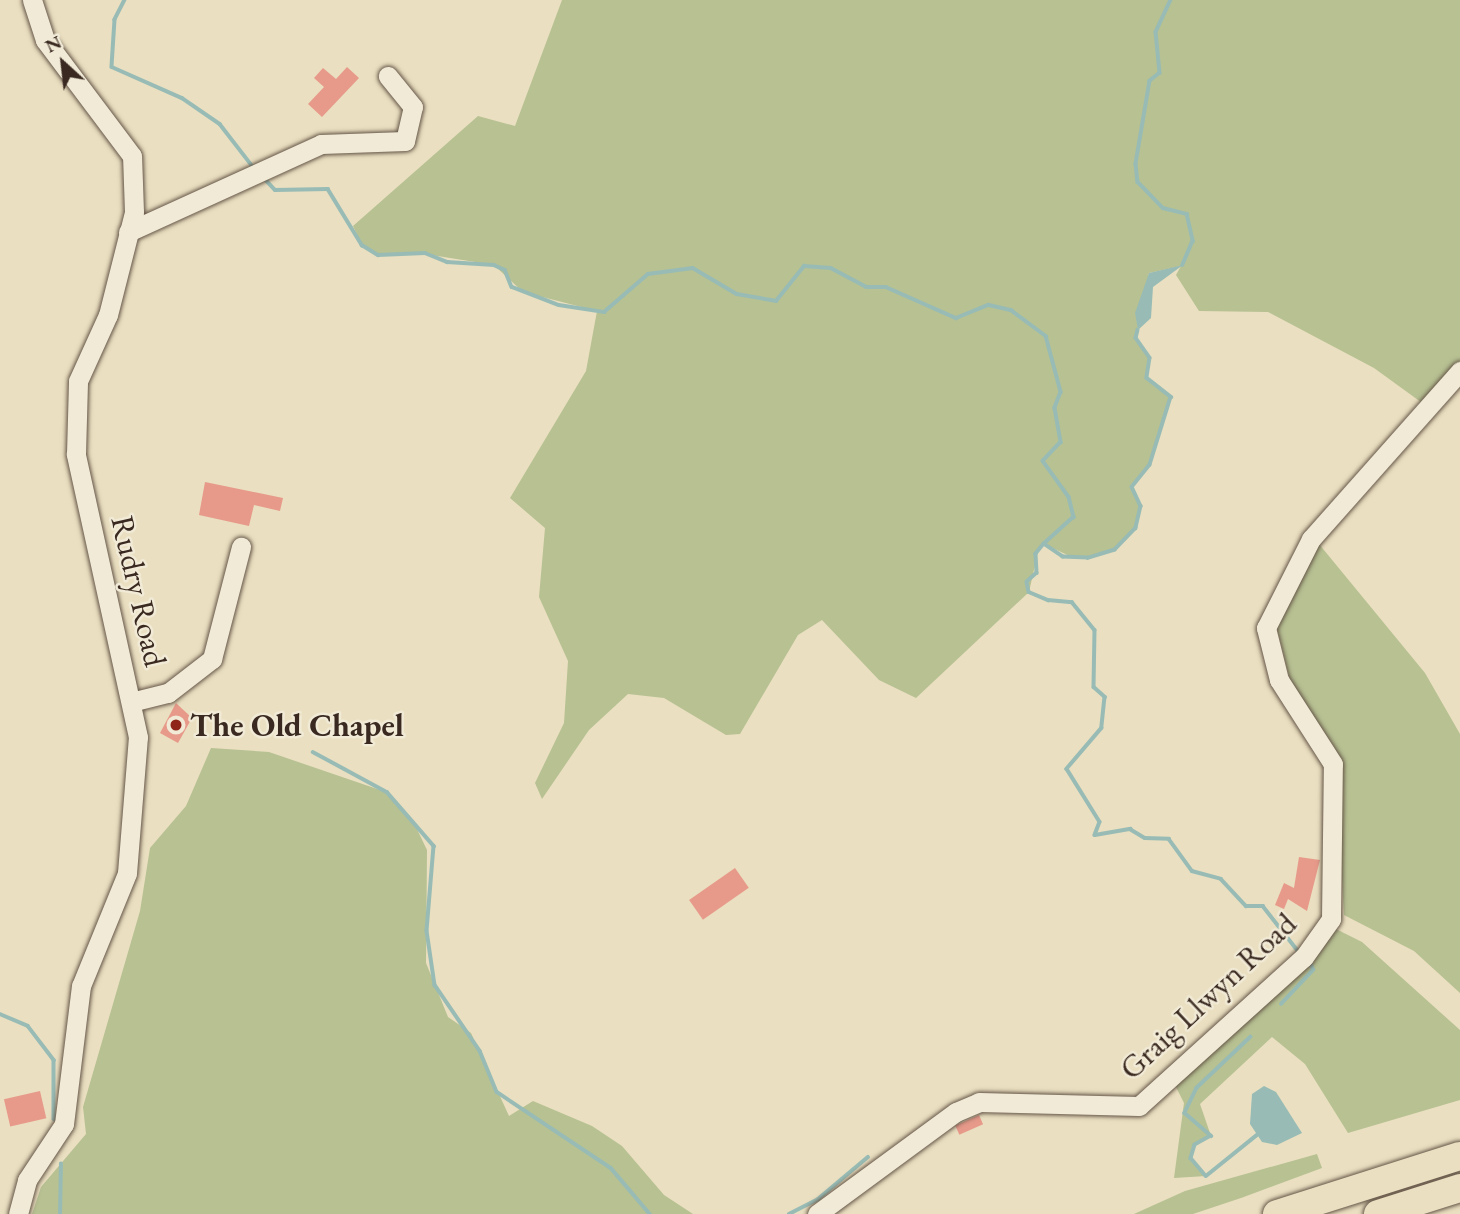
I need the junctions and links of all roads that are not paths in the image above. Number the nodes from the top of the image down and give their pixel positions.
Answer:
1 (32, 0) edge
2 (388, 76) dead end
3 (128, 232) junction
4 (1460, 371) edge
5 (242, 547) dead end
6 (135, 702) junction
7 (1460, 1156) edge
8 (1460, 1188) edge
9 (18, 1214) edge
10 (817, 1214) edge
11 (1277, 1214) edge
12 (1378, 1214) edge

1 - 3 street, Rudry Road
2 - 3 street
3 - 6 street, Rudry Road
4 - 10 street, Graig Llwyn Road
5 - 6 street
6 - 9 street, Rudry Road
7 - 11 highway
8 - 12 highway

